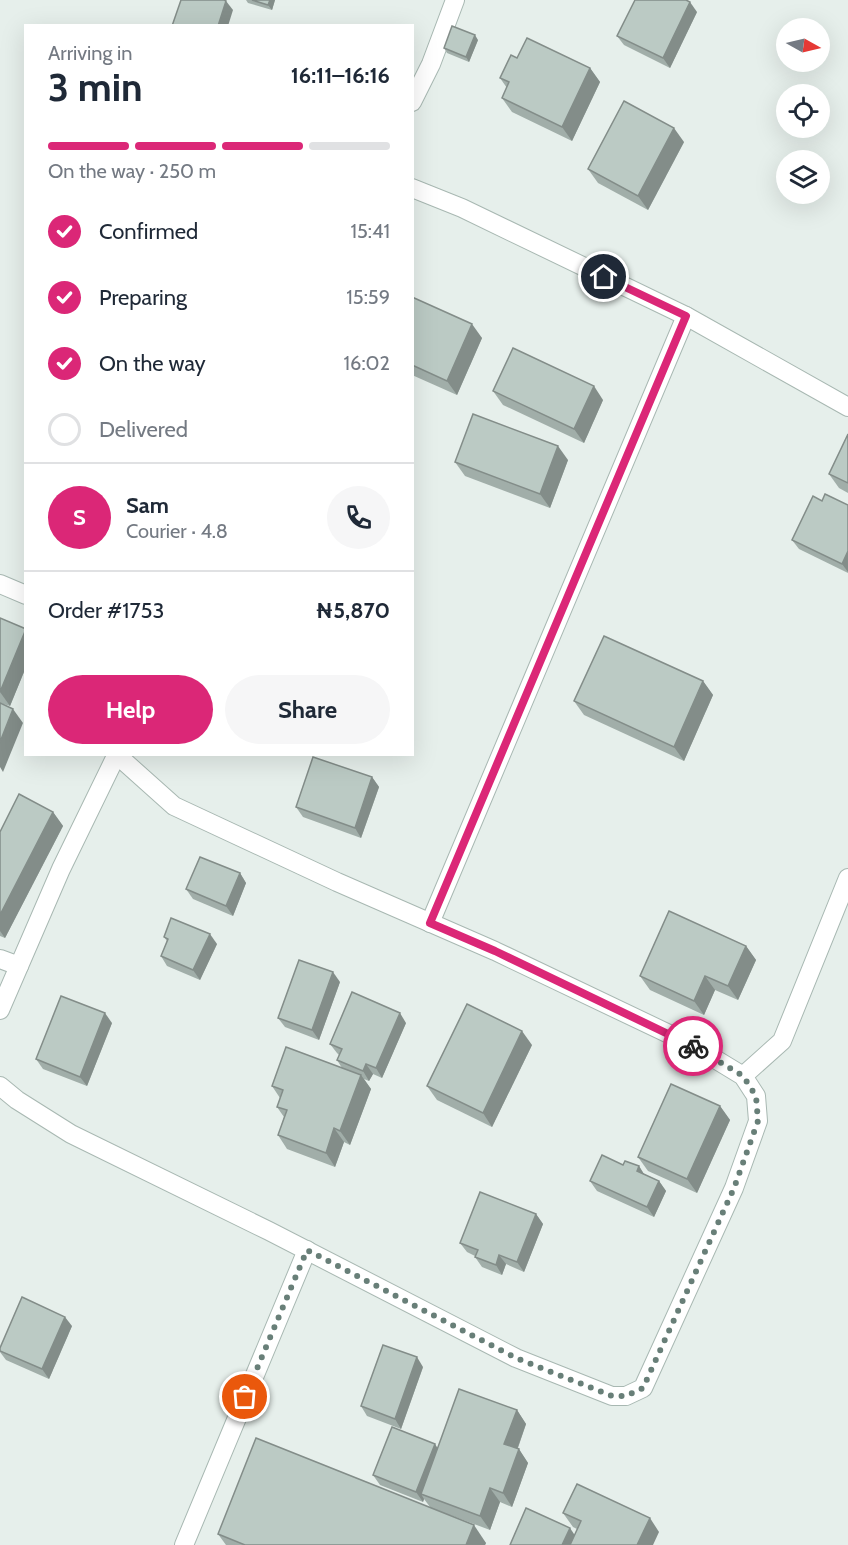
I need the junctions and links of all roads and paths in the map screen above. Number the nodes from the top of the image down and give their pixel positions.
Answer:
1 (455, 0) edge
2 (414, 98) edge
3 (414, 189) edge
4 (686, 316) junction
5 (848, 407) edge
6 (0, 584) edge
7 (24, 594) edge
8 (117, 756) edge
9 (118, 756) edge
10 (848, 878) edge
11 (430, 923) junction
12 (0, 959) edge
13 (19, 966) junction
14 (0, 1010) edge
15 (743, 1076) junction
16 (0, 1086) edge
17 (307, 1250) junction
18 (184, 1545) edge

1 - 2 street
3 - 4 street
4 - 5 street
4 - 11 street
6 - 7 street
8 - 13 street
9 - 11 street
10 - 15 street
11 - 15 street
12 - 13 street
13 - 14 street
15 - 17 street
16 - 17 street
17 - 18 street

